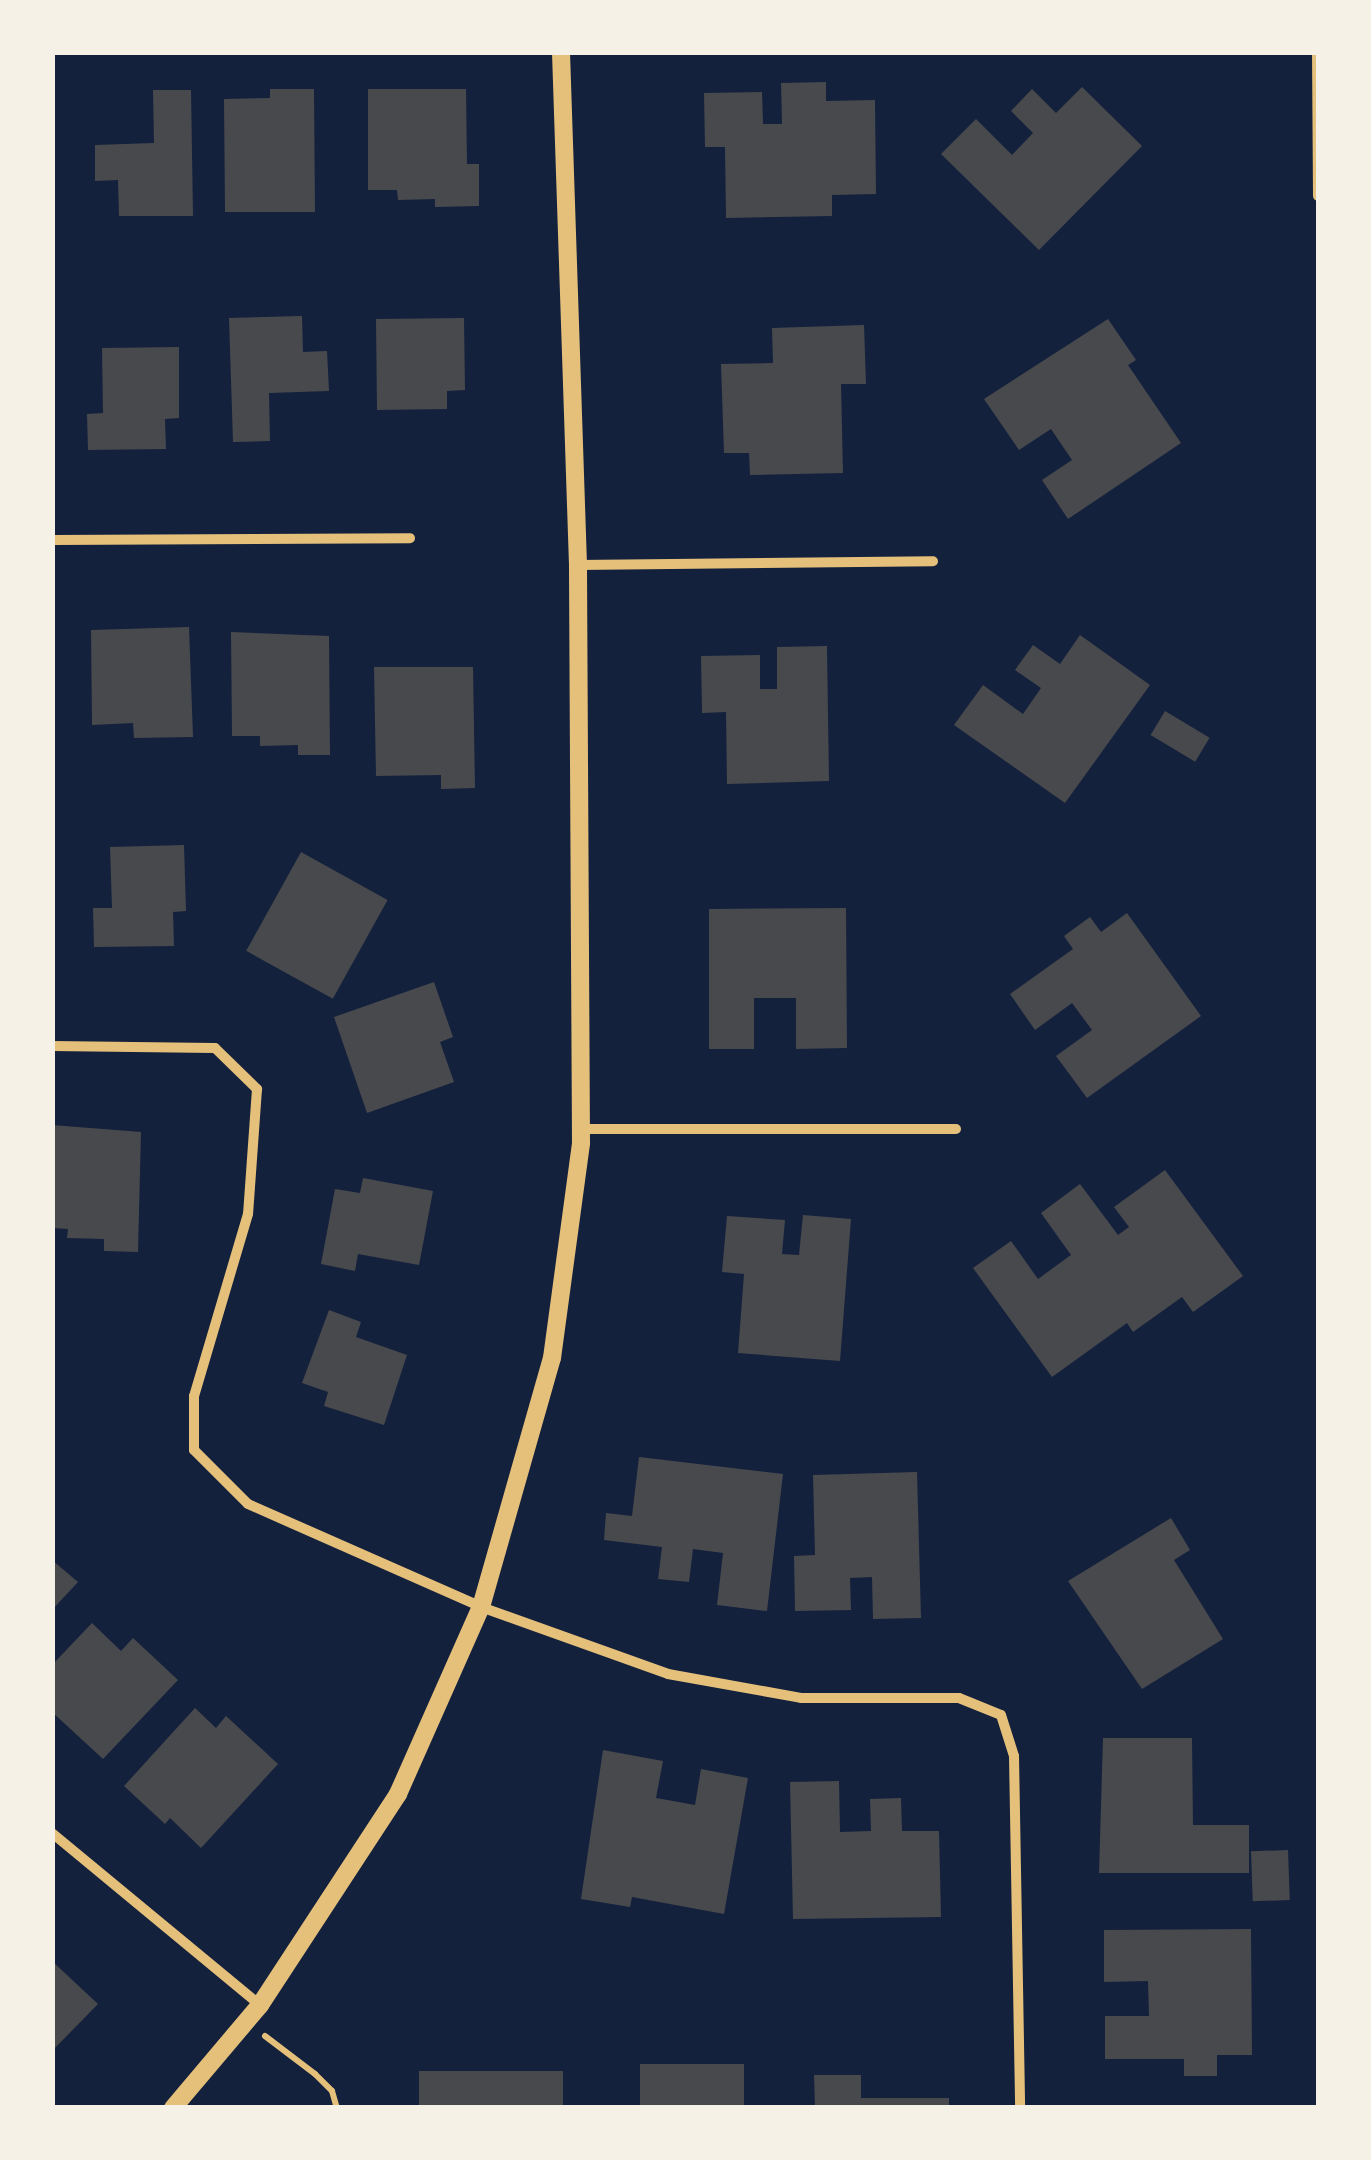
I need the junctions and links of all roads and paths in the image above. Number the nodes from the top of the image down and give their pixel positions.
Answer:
1 (561, 52) edge
2 (1317, 52) edge
3 (1318, 196) edge
4 (410, 538) dead end
5 (52, 540) edge
6 (933, 561) dead end
7 (578, 565) junction
8 (52, 1046) edge
9 (581, 1129) junction
10 (956, 1129) dead end
11 (481, 1607) junction
12 (52, 1833) edge
13 (260, 2005) junction
14 (247, 2020) junction
15 (172, 2108) edge
16 (337, 2108) edge
17 (1020, 2108) edge

1 - 7 street
2 - 3 street
4 - 5 street
6 - 7 street
7 - 9 street
8 - 11 street
9 - 10 street
9 - 11 street
11 - 13 street
11 - 17 street
12 - 13 street
13 - 14 street
14 - 15 street
14 - 16 path

